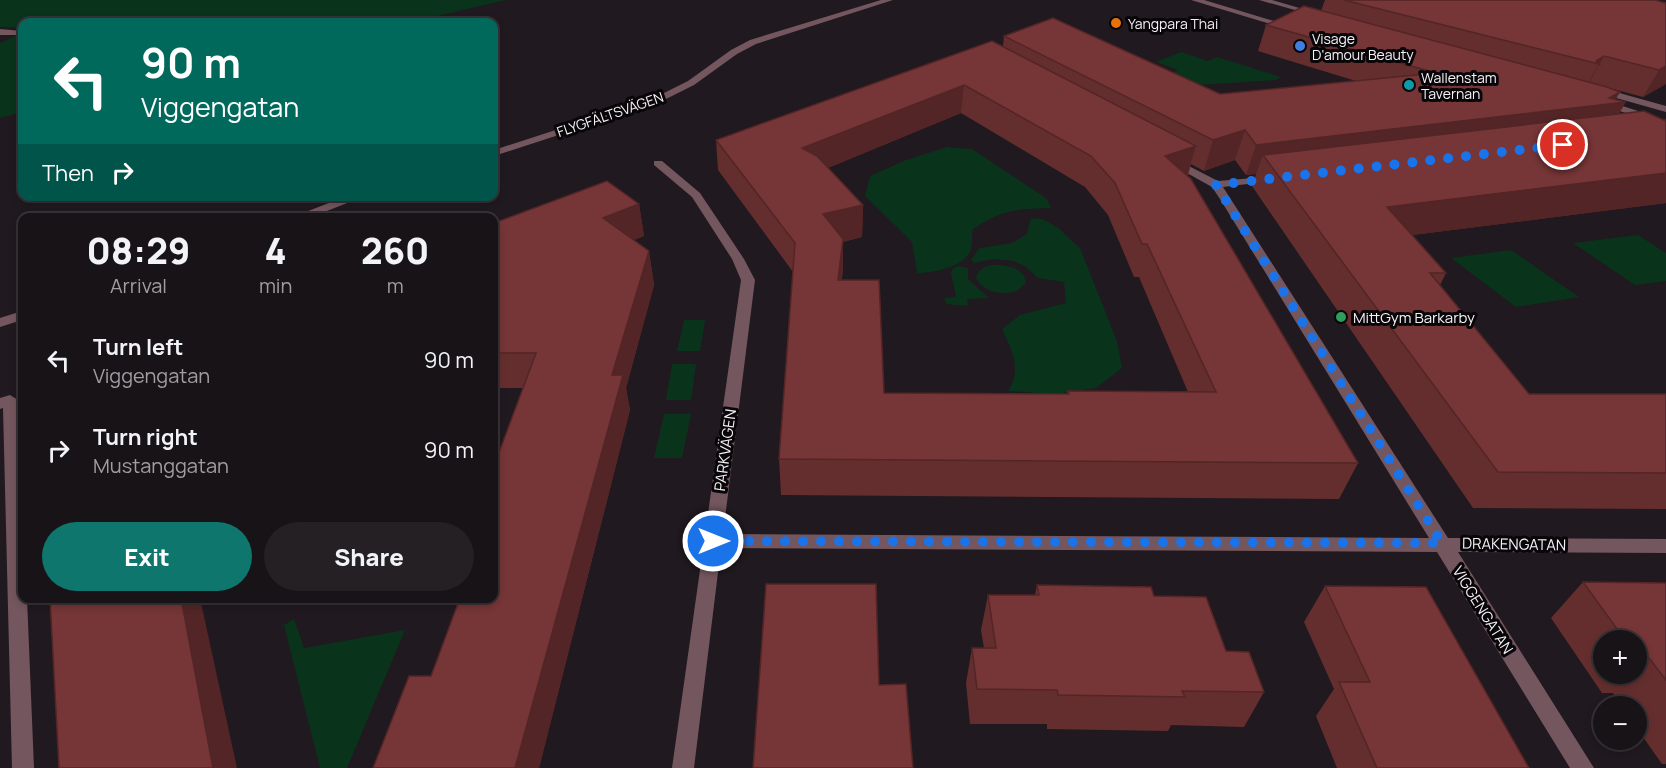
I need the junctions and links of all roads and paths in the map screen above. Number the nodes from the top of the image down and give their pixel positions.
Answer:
1 (888, 0) edge
2 (1194, 0) edge
3 (1231, 0) edge
4 (1263, 0) edge
5 (1297, 29) edge
6 (0, 32) edge
7 (18, 33) edge
8 (1595, 90) edge
9 (1597, 101) edge
10 (1666, 109) edge
11 (1665, 121) edge
12 (1657, 133) edge
13 (498, 152) edge
14 (1159, 153) edge
15 (658, 163) dead end
16 (1280, 177) edge
17 (1216, 185) junction
18 (345, 201) edge
19 (311, 213) edge
20 (18, 316) edge
21 (0, 323) edge
22 (5, 402) edge
23 (713, 541) junction
24 (1442, 543) junction
25 (1666, 546) edge
26 (23, 768) edge
27 (683, 768) edge
28 (1583, 768) edge

1 - 13 street, FLYGFÄLTSVÄGEN
2 - 5 street
3 - 4 street
6 - 7 street
8 - 10 street
9 - 11 street
11 - 12 street
14 - 17 street, VIGGENGATAN
15 - 23 street, PARKVÄGEN
16 - 17 street
17 - 24 street, VIGGENGATAN
18 - 19 street
20 - 21 street
22 - 26 street
23 - 24 street, DRAKENGATAN
23 - 27 street, PARKVÄGEN
24 - 25 street, DRAKENGATAN
24 - 28 street, VIGGENGATAN

